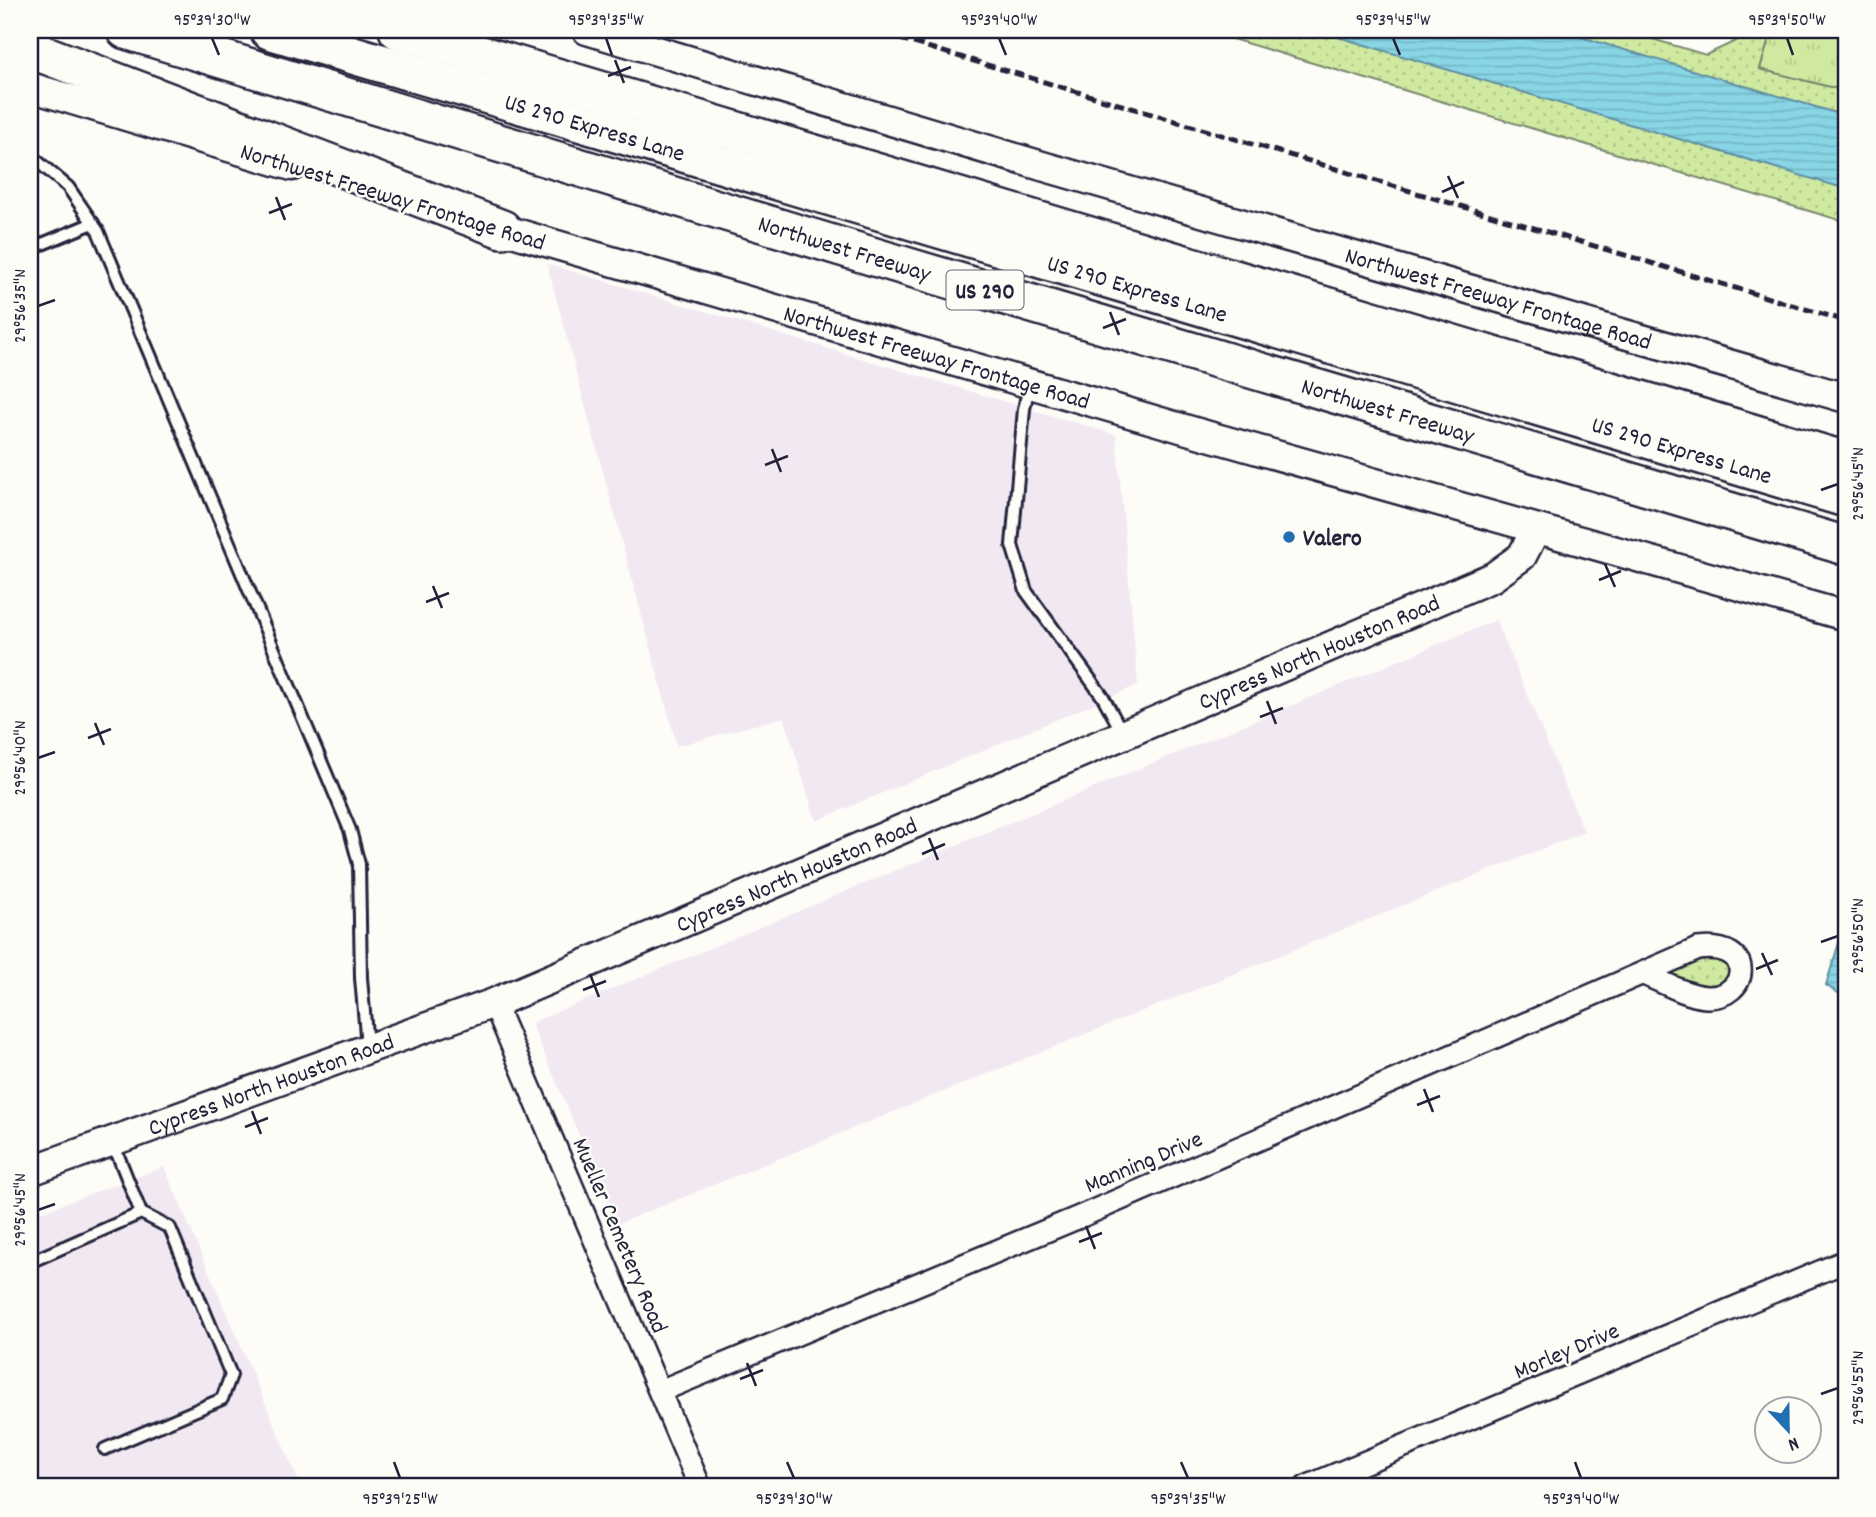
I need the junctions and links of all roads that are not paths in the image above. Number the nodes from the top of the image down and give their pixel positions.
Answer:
1 (126, 30) edge
2 (269, 30) edge
3 (398, 30) edge
4 (587, 30) edge
5 (30, 49) edge
6 (30, 87) edge
7 (30, 155) edge
8 (93, 223) junction
9 (502, 229) junction
10 (30, 249) edge
11 (1030, 383) junction
12 (1846, 398) edge
13 (1846, 461) edge
14 (1846, 498) edge
15 (1536, 529) junction
16 (1846, 546) edge
17 (1846, 616) edge
18 (1123, 734) junction
19 (1644, 974) dead end
20 (494, 1003) junction
21 (367, 1049) junction
22 (112, 1141) junction
23 (30, 1171) edge
24 (141, 1213) junction
25 (1846, 1261) edge
26 (30, 1262) edge
27 (660, 1391) junction
28 (105, 1449) dead end
29 (700, 1487) edge
30 (1306, 1487) edge

1 - 16 highway, Northwest Freeway / US 290
2 - 14 highway, US 290 Express Lane
3 - 13 highway
4 - 12 main road, Northwest Freeway Frontage Road
5 - 9 highway
6 - 9 main road, Northwest Freeway Frontage Road
7 - 8 lane
8 - 10 lane
8 - 21 lane
9 - 11 main road, Northwest Freeway Frontage Road
11 - 15 main road, Northwest Freeway Frontage Road
11 - 18 lane
15 - 17 main road, Northwest Freeway Frontage Road
15 - 18 main road, Cypress North Houston Road
18 - 20 main road, Cypress North Houston Road
19 - 27 street, Manning Drive
20 - 21 main road, Cypress North Houston Road
20 - 27 street, Mueller Cemetery Road
21 - 22 main road, Cypress North Houston Road
22 - 23 main road, Cypress North Houston Road
22 - 24 lane
24 - 26 lane
24 - 28 lane
25 - 30 street, Morley Drive
27 - 29 street, Mueller Cemetery Road

